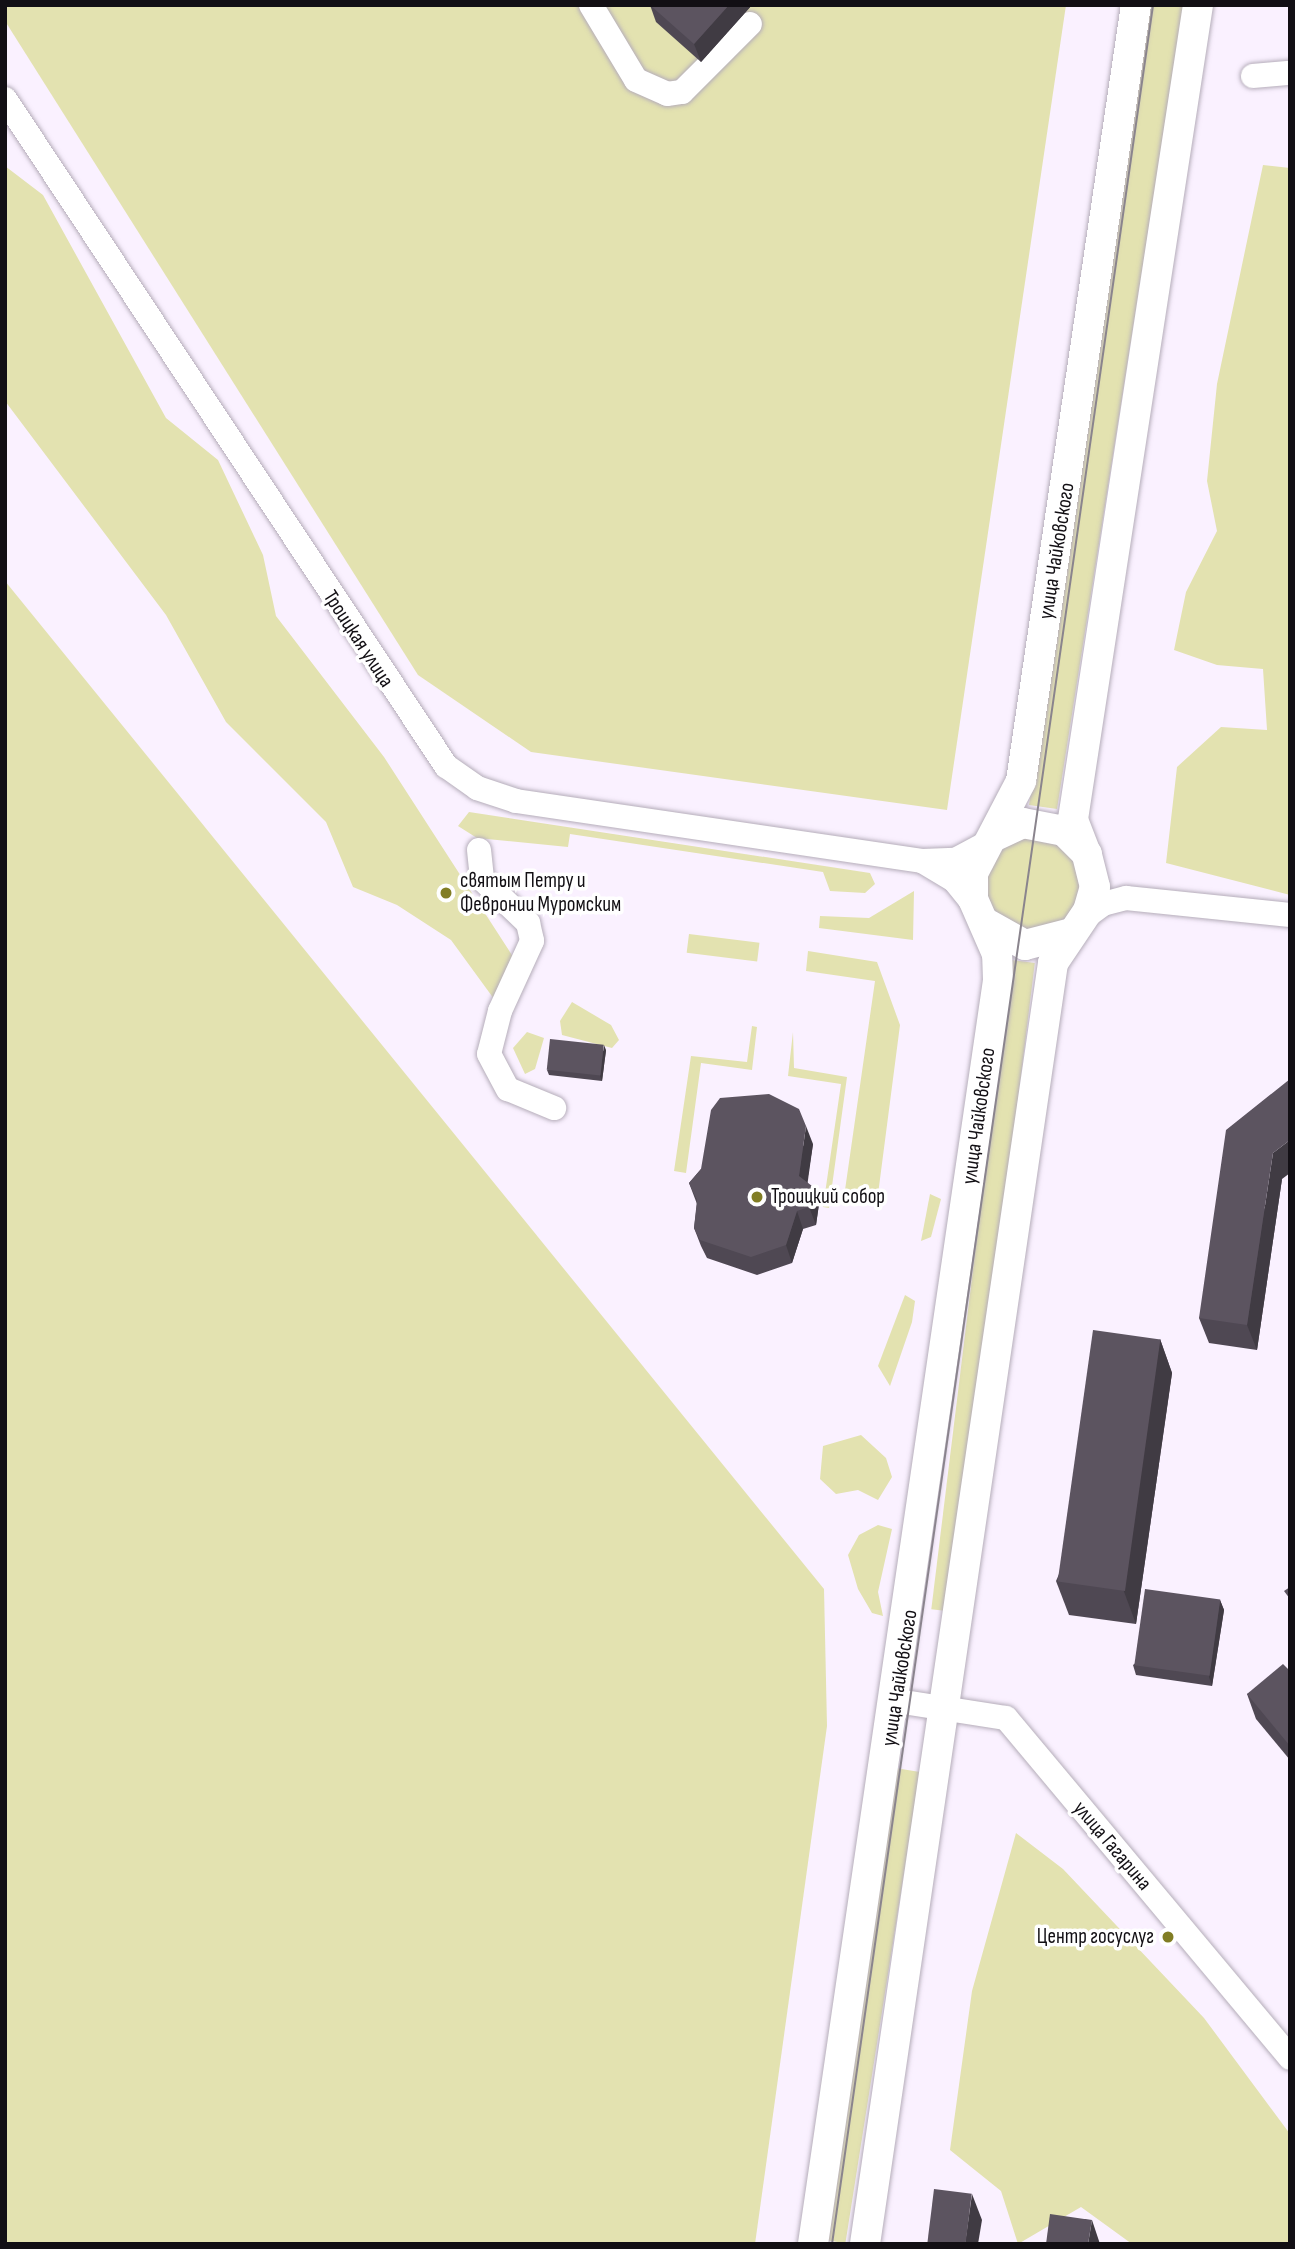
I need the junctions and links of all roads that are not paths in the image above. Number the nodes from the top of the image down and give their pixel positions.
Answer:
1 (591, 5) edge
2 (1136, 5) edge
3 (1199, 5) edge
4 (750, 24) dead end
5 (1290, 73) edge
6 (1253, 76) dead end
7 (5, 99) edge
8 (990, 840) junction
9 (1079, 845) junction
10 (479, 850) dead end
11 (922, 861) junction
12 (1147, 898) junction
13 (978, 911) junction
14 (1290, 915) edge
15 (1078, 925) junction
16 (554, 1108) dead end
17 (897, 1701) junction
18 (944, 1707) junction
19 (1290, 2058) edge
20 (813, 2244) edge
21 (865, 2244) edge

1 - 4 street
2 - 8 main road, улица Чайковского
3 - 9 main road
5 - 6 street
7 - 11 street, Троицкая улица
8 - 9 main road
8 - 11 street
8 - 13 main road, улица Чайковского
9 - 12 street
9 - 15 main road
10 - 16 street
11 - 13 street
12 - 14 street
12 - 15 street
13 - 15 main road
13 - 17 main road, улица Чайковского
15 - 18 main road
17 - 18 street, улица Гагарина
17 - 20 main road, улица Чайковского
18 - 19 street, улица Гагарина
18 - 21 main road

